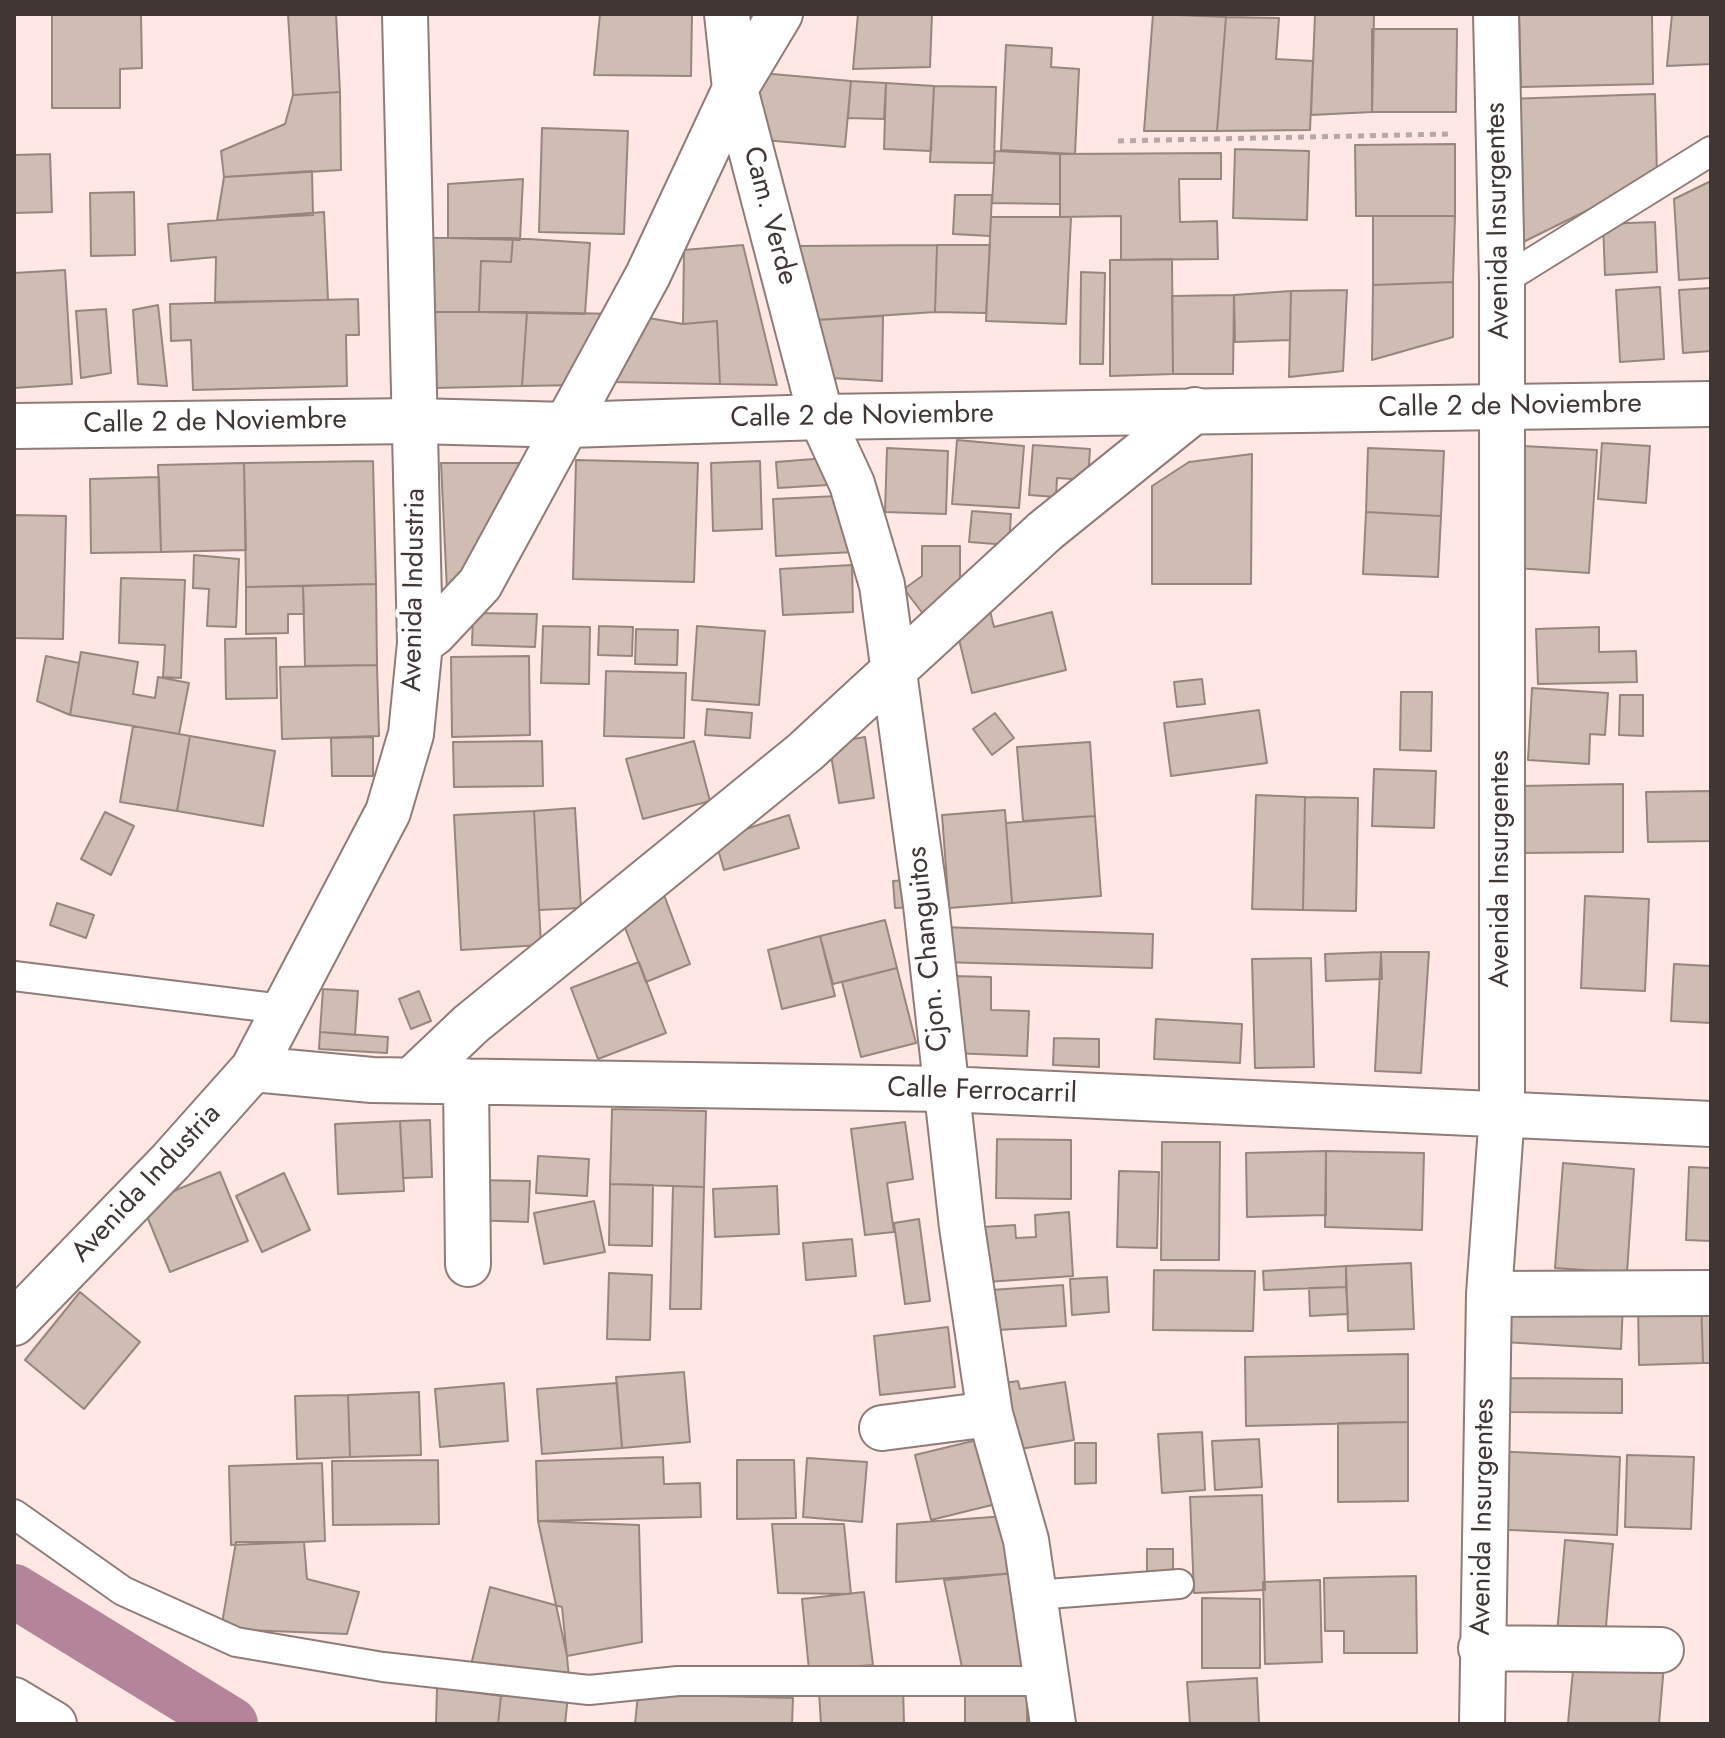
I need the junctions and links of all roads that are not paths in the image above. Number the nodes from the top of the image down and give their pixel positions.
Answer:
1 (405, 14) edge
2 (727, 14) edge
3 (780, 14) edge
4 (1496, 14) edge
5 (735, 89) junction
6 (1711, 151) edge
7 (1502, 281) junction
8 (1711, 404) edge
9 (1500, 409) junction
10 (1195, 410) junction
11 (821, 417) junction
12 (415, 421) junction
13 (568, 425) junction
14 (14, 426) edge
15 (420, 643) junction
16 (894, 673) junction
17 (14, 976) edge
18 (282, 1009) junction
19 (253, 1069) junction
20 (412, 1080) junction
21 (466, 1081) junction
22 (945, 1089) junction
23 (1502, 1113) junction
24 (1711, 1124) edge
25 (468, 1264) dead end
26 (1711, 1293) edge
27 (1489, 1294) junction
28 (14, 1323) edge
29 (990, 1414) junction
30 (882, 1428) dead end
31 (14, 1514) edge
32 (1179, 1584) dead end
33 (1035, 1595) junction
34 (1481, 1648) junction
35 (1661, 1650) dead end
36 (1047, 1681) junction
37 (14, 1700) edge
38 (54, 1724) edge
39 (1053, 1724) edge
40 (1482, 1724) edge

1 - 12 street, Avenida Industria
2 - 5 street, Cam. Verde
3 - 5 street
4 - 7 street, Avenida Insurgentes
5 - 11 street, Cam. Verde
5 - 13 street
6 - 7 lane
7 - 9 street, Avenida Insurgentes
8 - 9 street, Calle 2 de Noviembre
9 - 10 street, Calle 2 de Noviembre
9 - 23 street, Avenida Insurgentes
10 - 11 street, Calle 2 de Noviembre
10 - 16 street
11 - 13 street, Calle 2 de Noviembre
11 - 16 street, Cjon. Changuitos
12 - 13 street, Calle 2 de Noviembre
12 - 14 street, Calle 2 de Noviembre
12 - 15 street, Avenida Industria
13 - 15 street
15 - 18 street, Avenida Industria
16 - 20 street
16 - 22 street, Cjon. Changuitos
17 - 18 lane
18 - 19 street, Avenida Industria
19 - 20 street, Calle Ferrocarril
19 - 28 street, Avenida Industria
20 - 21 street, Calle Ferrocarril
21 - 22 street, Calle Ferrocarril
21 - 25 street
22 - 23 street, Calle Ferrocarril
22 - 29 street, Cjon. Changuitos
23 - 24 street, Calle Ferrocarril
23 - 27 street, Avenida Insurgentes
26 - 27 street
27 - 34 street, Avenida Insurgentes
29 - 30 street
29 - 33 street, Cjon. Changuitos
31 - 36 lane
32 - 33 lane
33 - 36 street, Cjon. Changuitos
34 - 35 street
34 - 40 street, Avenida Insurgentes
36 - 39 street, Cjon. Changuitos
37 - 38 street

